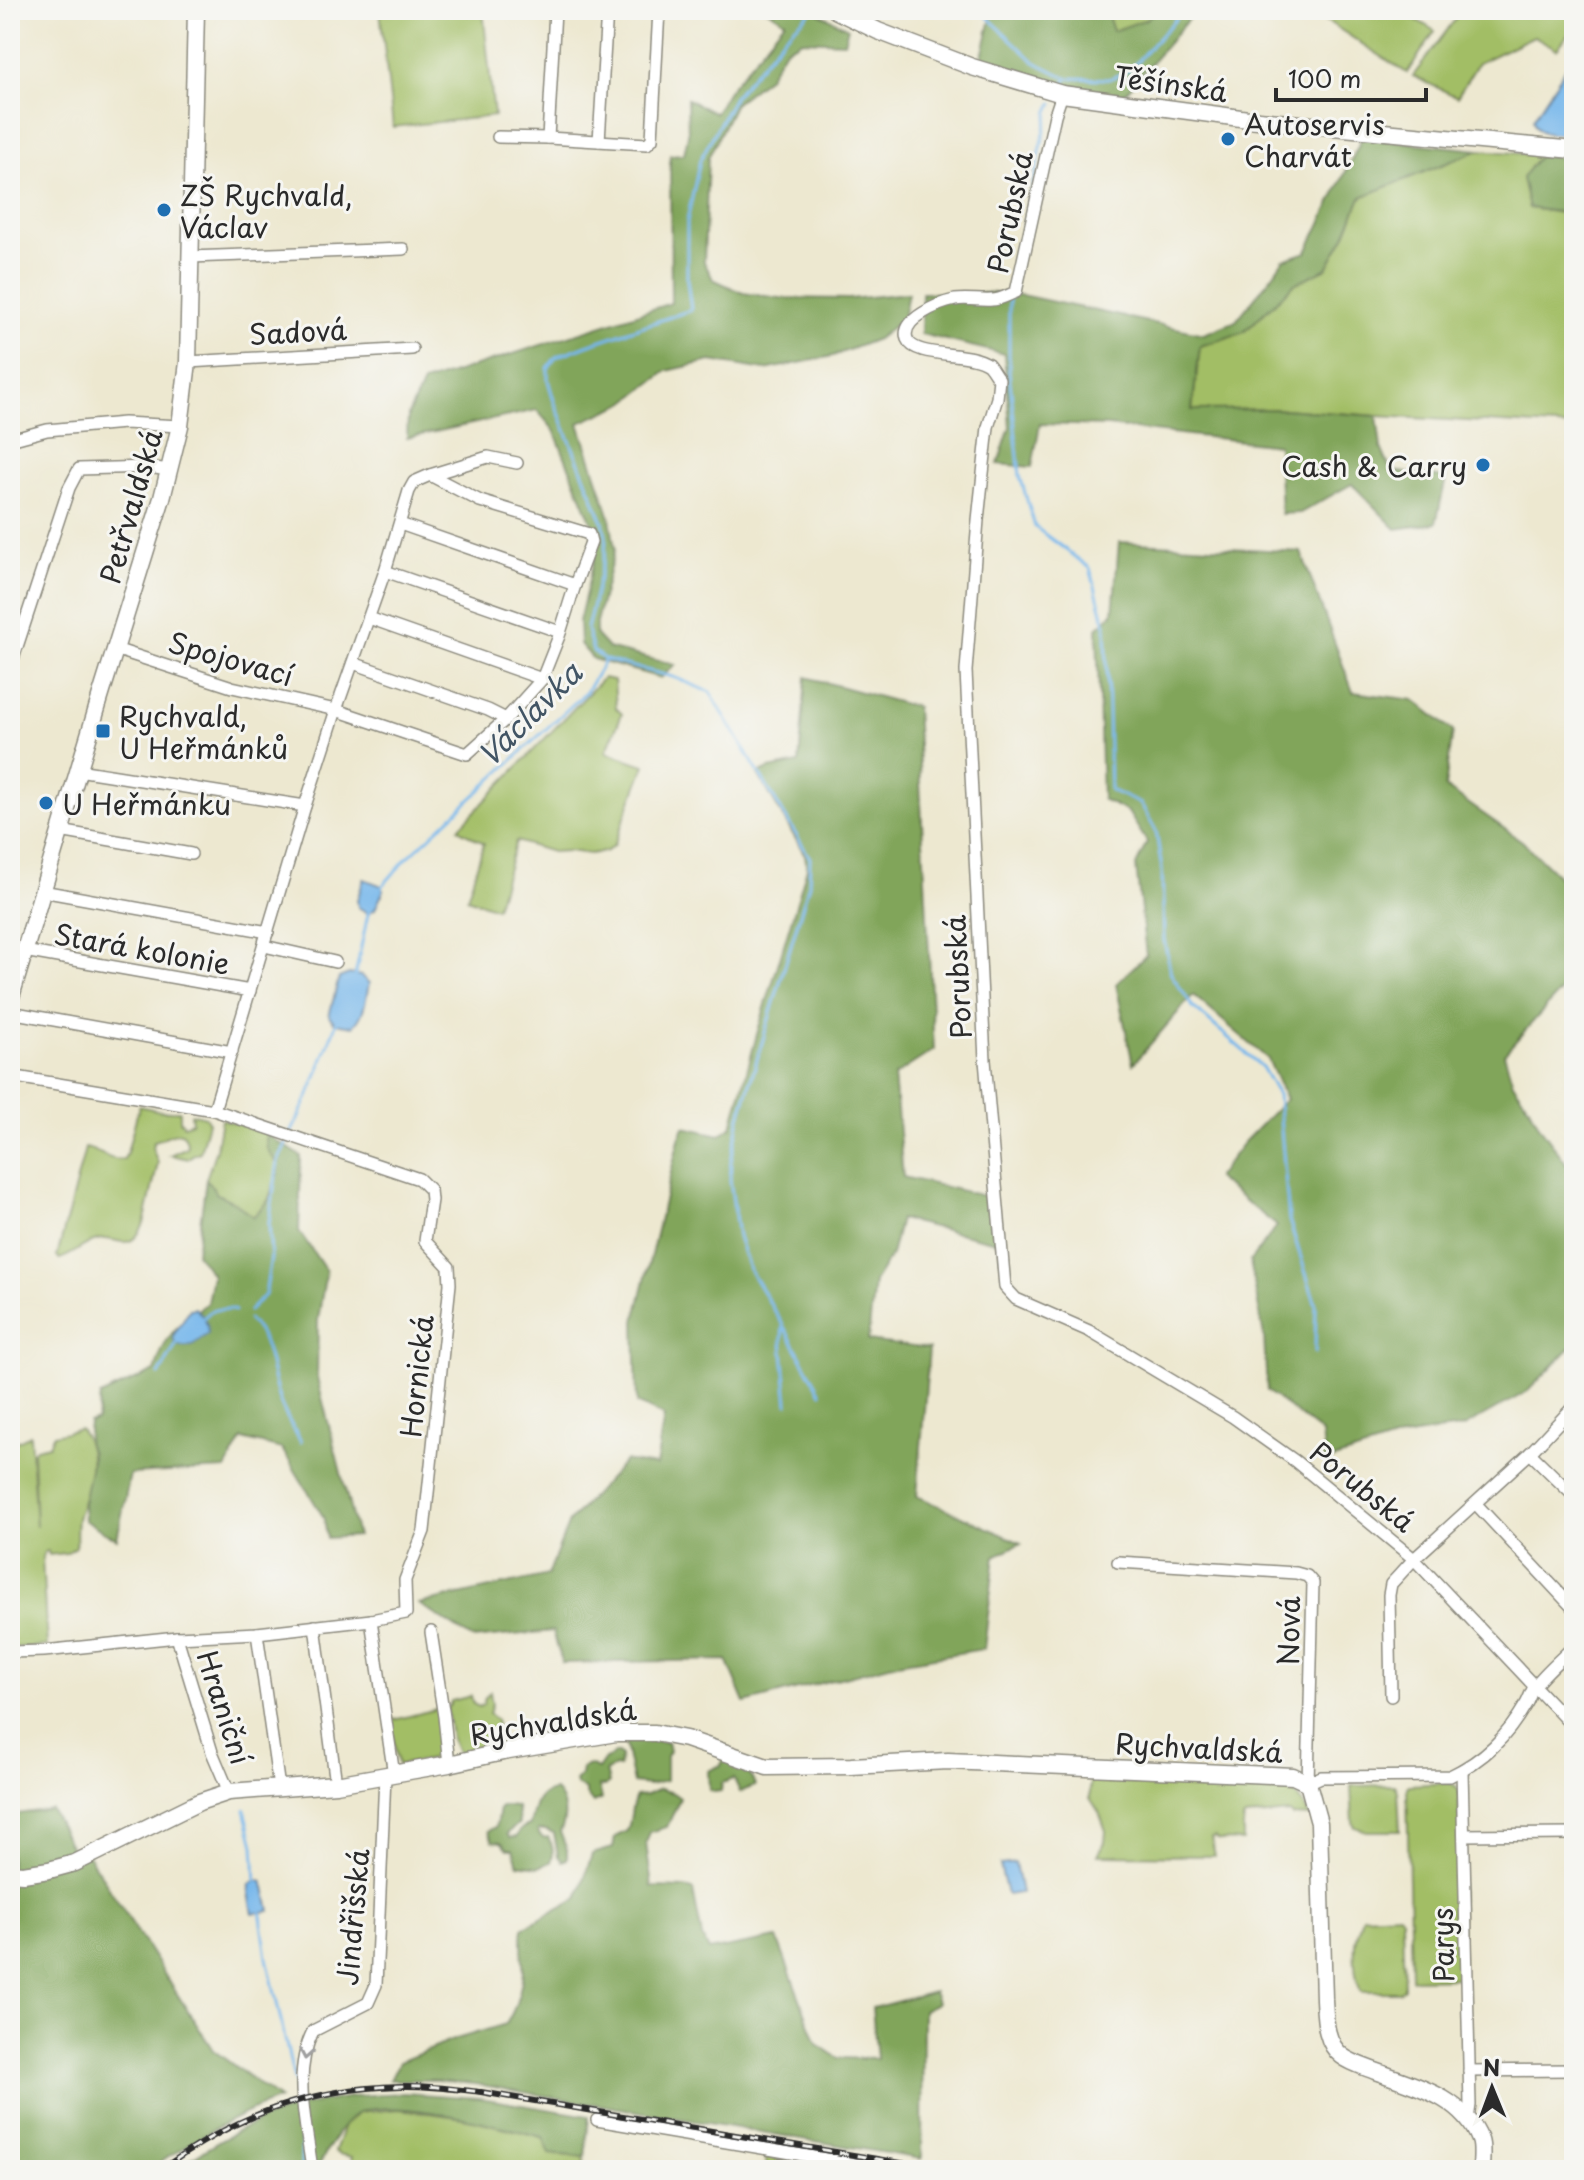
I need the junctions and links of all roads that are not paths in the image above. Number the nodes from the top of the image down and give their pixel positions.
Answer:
1 (196, 10) edge
2 (555, 10) edge
3 (607, 10) edge
4 (659, 10) edge
5 (835, 10) edge
6 (1055, 92) junction
7 (498, 137) dead end
8 (548, 138) junction
9 (599, 141) junction
10 (1574, 150) edge
11 (403, 249) dead end
12 (190, 257) junction
13 (412, 349) dead end
14 (188, 362) junction
15 (180, 426) junction
16 (10, 440) edge
17 (517, 463) dead end
18 (169, 470) junction
19 (430, 475) junction
20 (400, 524) junction
21 (385, 571) junction
22 (575, 585) junction
23 (369, 618) junction
24 (560, 632) junction
25 (115, 649) junction
26 (353, 663) junction
27 (10, 668) edge
28 (542, 679) junction
29 (336, 710) junction
30 (506, 719) junction
31 (78, 770) junction
32 (305, 806) junction
33 (60, 831) junction
34 (191, 854) dead end
35 (42, 891) junction
36 (268, 932) junction
37 (264, 946) junction
38 (24, 951) junction
39 (335, 962) dead end
40 (250, 991) junction
41 (10, 1000) edge
42 (10, 1012) edge
43 (232, 1052) junction
44 (10, 1076) edge
45 (214, 1110) junction
46 (1574, 1406) edge
47 (1530, 1453) junction
48 (1574, 1495) edge
49 (1476, 1504) junction
50 (1414, 1559) junction
51 (1118, 1562) dead end
52 (1574, 1609) edge
53 (371, 1620) junction
54 (315, 1626) junction
55 (431, 1632) dead end
56 (257, 1633) junction
57 (177, 1637) junction
58 (1574, 1646) edge
59 (10, 1652) edge
60 (1534, 1687) junction
61 (1391, 1696) dead end
62 (1574, 1728) edge
63 (449, 1764) junction
64 (1462, 1770) junction
65 (389, 1776) junction
66 (1308, 1783) junction
67 (336, 1784) junction
68 (279, 1788) junction
69 (229, 1792) junction
70 (1574, 1834) edge
71 (1464, 1835) junction
72 (10, 1873) edge
73 (1574, 2070) edge
74 (1469, 2071) junction
75 (1468, 2119) junction
76 (597, 2120) dead end
77 (310, 2170) edge
78 (891, 2170) edge
79 (1481, 2170) edge

1 - 12 street, Petřvaldská
2 - 8 street
3 - 9 street
4 - 9 street
5 - 6 street, Těšínská
6 - 10 street, Těšínská
6 - 50 street, Porubská
7 - 8 street
8 - 9 street
11 - 12 street
12 - 14 street, Petřvaldská
13 - 14 street, Sadová
14 - 15 street, Petřvaldská
15 - 16 street
15 - 18 street, Petřvaldská
17 - 19 street
18 - 25 street, Petřvaldská
18 - 27 street
19 - 20 street
19 - 22 street
20 - 21 street
20 - 22 street
21 - 23 street
21 - 24 street
22 - 24 street
23 - 26 street
23 - 28 street
24 - 28 street
25 - 29 street, Spojovací
25 - 31 street, Petřvaldská
26 - 29 street
26 - 30 street
28 - 30 street
29 - 30 street, Spojovací
29 - 32 street
31 - 32 street
31 - 33 street, Petřvaldská
32 - 36 street
33 - 34 street
33 - 35 street, Petřvaldská
35 - 36 street, Stará kolonie
35 - 38 street, Petřvaldská
36 - 37 street
37 - 39 street
37 - 40 street
38 - 40 street, Stará kolonie
38 - 41 street, Petřvaldská
40 - 43 street
42 - 43 street
43 - 45 street
44 - 45 street, Hornická
45 - 53 street, Hornická
46 - 47 street
47 - 48 street
47 - 49 street
49 - 50 street
49 - 52 street
50 - 60 street, Porubská
50 - 61 street
51 - 66 street, Nová
53 - 54 street, Hornická
53 - 65 street, Jindřišská
54 - 56 street, Hornická
54 - 67 street
55 - 63 street
56 - 57 street, Hornická
56 - 68 street, Hraniční
57 - 59 street, Hornická
57 - 69 street, Hraniční
58 - 60 street, Rychvaldská
60 - 62 street, Porubská
60 - 64 street, Rychvaldská
63 - 65 street, Rychvaldská
63 - 66 street, Rychvaldská
64 - 66 street, Rychvaldská
64 - 71 street, Parys
65 - 67 street, Rychvaldská
65 -> 77 street, Jindřišská
66 - 75 street, Rychvaldská
67 - 68 street, Rychvaldská
68 - 69 street, Rychvaldská
69 - 72 street, Rychvaldská
70 - 71 street
71 - 74 street, Parys
73 - 74 street
74 - 75 street, Parys
75 - 79 street
76 - 78 street

